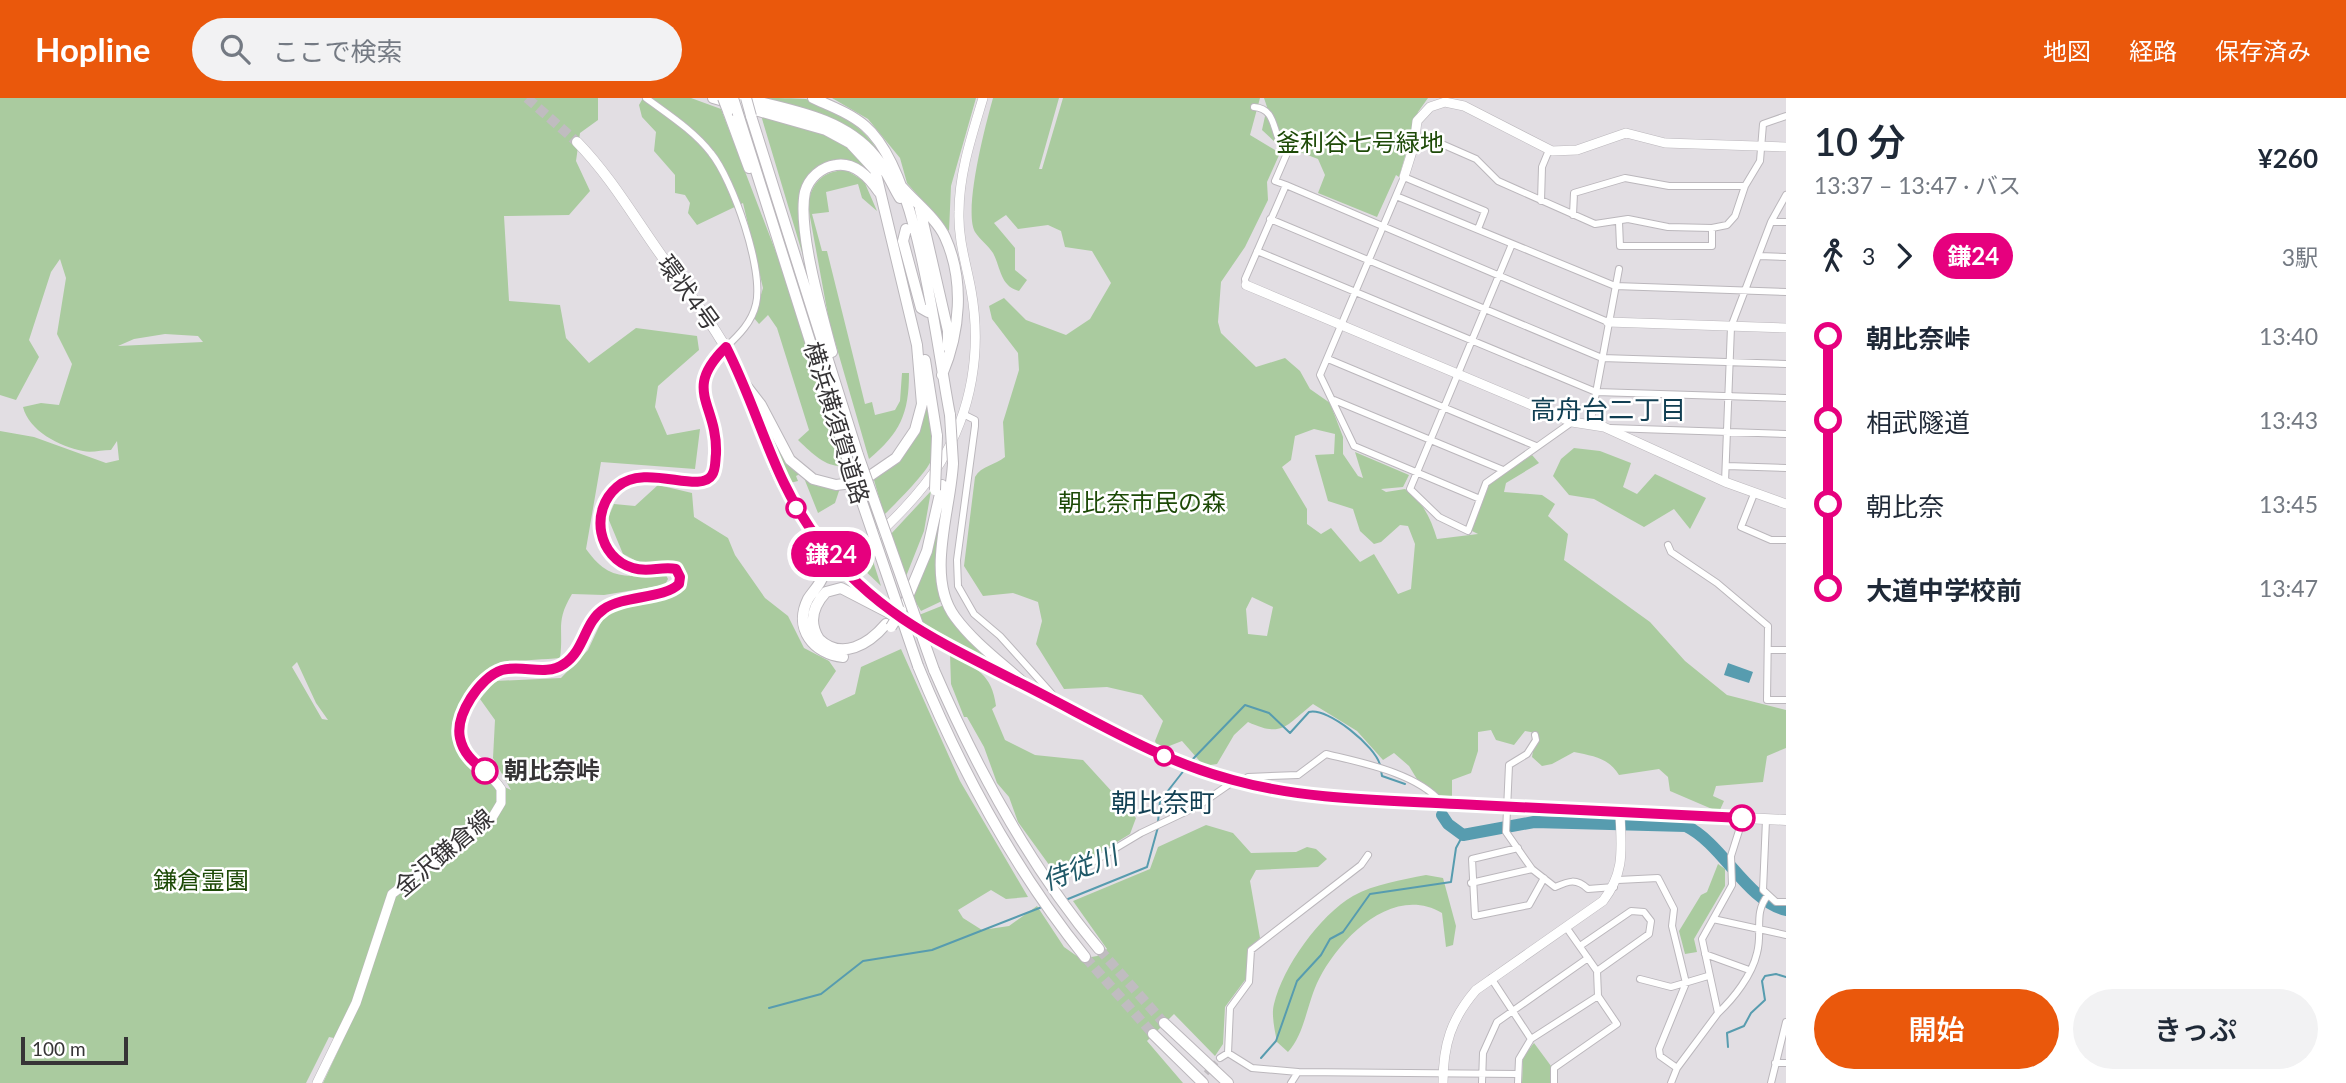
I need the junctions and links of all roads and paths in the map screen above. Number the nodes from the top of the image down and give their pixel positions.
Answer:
1 (646, 98) edge
2 (713, 98) edge
3 (723, 98) edge
4 (733, 98) edge
5 (744, 98) edge
6 (813, 98) edge
7 (983, 98) edge
8 (1254, 107) dead end
9 (733, 112) junction
10 (1786, 116) edge
11 (1415, 141) junction
12 (577, 142) tunnel mouth
13 (1760, 147) junction
14 (1786, 147) edge
15 (1549, 150) junction
16 (1404, 177) junction
17 (901, 185) junction
18 (1286, 185) junction
19 (1745, 186) junction
20 (1786, 195) edge
21 (1396, 196) junction
22 (883, 197) junction
23 (1541, 201) junction
24 (919, 206) junction
25 (886, 210) junction
26 (908, 212) junction
27 (1573, 215) junction
28 (1270, 219) junction
29 (1619, 222) junction
30 (1771, 222) junction
31 (1786, 222) edge
32 (1383, 227) junction
33 (1712, 228) junction
34 (1478, 229) junction
35 (1512, 244) junction
36 (1257, 251) junction
37 (1759, 256) junction
38 (1786, 257) edge
39 (1368, 260) junction
40 (1619, 269) dead end
41 (1498, 276) junction
42 (1246, 285) joint
43 (1615, 286) junction
44 (1355, 291) junction
45 (1744, 291) junction
46 (1786, 292) edge
47 (1484, 308) junction
48 (1608, 323) junction
49 (1341, 326) junction
50 (1731, 327) junction
51 (940, 328) junction
52 (1786, 328) edge
53 (914, 334) junction
54 (1471, 340) junction
55 (726, 347) junction
56 (1602, 358) junction
57 (1328, 359) junction
58 (1729, 362) junction
59 (947, 363) junction
60 (1786, 364) edge
61 (1457, 374) junction
62 (942, 378) junction
63 (744, 383) junction
64 (1596, 392) junction
65 (1728, 397) junction
66 (1786, 398) edge
67 (1334, 400) junction
68 (1443, 408) junction
69 (963, 414) junction
70 (1572, 422) junction
71 (1590, 425) junction
72 (1604, 427) junction
73 (1727, 431) junction
74 (851, 433) junction
75 (940, 434) junction
76 (1786, 434) edge
77 (1430, 439) junction
78 (1536, 446) junction
79 (853, 457) junction
80 (1727, 466) junction
81 (1786, 468) edge
82 (1503, 470) junction
83 (1416, 474) junction
84 (1725, 482) junction
85 (1754, 494) junction
86 (1480, 499) junction
87 (1786, 504) edge
88 (1786, 540) edge
89 (822, 544) junction
90 (1668, 545) dead end
91 (843, 568) junction
92 (891, 622) junction
93 (1769, 650) junction
94 (1786, 650) edge
95 (1026, 685) junction
96 (1786, 700) edge
97 (1061, 705) junction
98 (1535, 735) dead end
99 (1237, 781) junction
100 (1443, 803) junction
101 (1507, 806) junction
102 (1620, 812) junction
103 (1742, 818) junction
104 (1766, 820) junction
105 (1786, 820) edge
106 (1518, 848) junction
107 (1368, 855) dead end
108 (1086, 866) dead end
109 (1532, 869) junction
110 (1544, 878) junction
111 (1471, 883) junction
112 (1616, 883) junction
113 (1768, 895) junction
114 (1786, 902) edge
115 (1713, 919) junction
116 (1566, 927) junction
117 (1758, 929) junction
118 (1786, 935) edge
119 (1580, 946) junction
120 (1099, 949) tunnel mouth
121 (1705, 954) junction
122 (1085, 957) tunnel mouth
123 (1588, 958) junction
124 (1749, 970) junction
125 (1597, 971) junction
126 (1708, 976) junction
127 (1490, 978) junction
128 (1640, 979) dead end
129 (1686, 983) junction
130 (1598, 996) junction
131 (1511, 1009) junction
132 (1718, 1013) junction
133 (1786, 1022) edge
134 (1164, 1023) tunnel mouth
135 (1153, 1034) tunnel mouth
136 (1531, 1039) junction
137 (1228, 1053) junction
138 (1220, 1058) tunnel mouth
139 (1775, 1063) junction
140 (1786, 1063) edge
141 (1677, 1068) junction
142 (1298, 1072) junction
143 (1518, 1074) junction
144 (1482, 1075) junction
145 (1443, 1078) edge
146 (317, 1083) edge
147 (1203, 1083) edge
148 (1228, 1083) edge
149 (1291, 1083) edge
150 (1482, 1083) edge
151 (1518, 1083) edge
152 (1554, 1083) edge
153 (1671, 1083) edge
154 (1771, 1083) edge

1 - 55 street
2 - 22 highway
3 - 9 highway, bridge
4 - 9 highway, 横浜横須賀道路, bridge
5 - 26 highway
5 - 74 highway, 横浜横須賀道路, bridge
6 - 17 highway
7 - 69 street
8 - 18 street
9 - 79 highway, 横浜横須賀道路
10 - 13 street
11 - 15 street
11 - 16 street
11 - 23 street
12 - 55 main road, 環状4号
13 - 14 street
13 - 15 street
13 - 19 street
15 - 23 street
16 - 21 street
16 - 34 street
17 - 24 highway
17 - 26 highway
18 - 28 street
18 - 32 street
19 - 27 street
19 - 33 street
20 - 30 street
21 - 32 street
21 - 34 street
22 - 25 highway
22 - 74 highway
23 - 27 street
24 - 51 highway
24 - 59 highway
25 - 53 highway
25 - 53 highway
26 - 51 highway
26 - 51 highway
27 - 29 street
28 - 36 street
28 - 39 street
29 - 33 street
29 - 33 street
30 - 31 street
30 - 37 street
32 - 39 street
32 - 41 street
34 - 35 street
35 - 41 street
35 - 43 street
36 - 42 street
36 - 44 street
37 - 38 street
37 - 45 street
39 - 44 street
39 - 47 street
40 - 43 street
41 - 47 street
41 - 48 street
42 - 49 street
43 - 45 street
43 - 48 street
44 - 49 street
44 - 54 street
45 - 46 street
45 - 50 street
47 - 54 street
47 - 56 street
48 - 50 street
48 - 56 street
49 - 57 street
49 - 61 street
50 - 52 street
50 - 58 street
51 - 59 highway
51 - 62 highway
53 - 63 highway
53 - 75 highway
54 - 61 street
54 - 64 street
55 - 63 main road, 環状4号
55 - 146 street, 金沢鎌倉線
56 - 58 street
56 - 64 street
57 - 67 street
57 - 68 street
58 - 60 street
58 - 65 street
59 - 62 highway
61 - 68 street
61 - 70 street
62 - 75 highway
62 - 95 highway, bridge
63 - 89 main road, 環状4号
64 - 65 street
64 - 71 street
65 - 66 street
65 - 73 street
67 - 77 street
67 - 83 street
68 - 77 street
68 - 78 street
69 - 91 street
69 - 97 street
70 - 71 street
70 - 78 street
71 - 72 street
72 - 73 street
72 - 84 street
73 - 76 street
73 - 80 street
74 - 79 highway, 横浜横須賀道路
75 - 92 highway, bridge
77 - 82 street
77 - 83 street
78 - 82 street
79 - 120 highway, 横浜横須賀道路, bridge
79 - 122 highway, 横浜横須賀道路, bridge
80 - 81 street
80 - 84 street
82 - 86 street
83 - 86 street
83 - 86 street
84 - 85 street
85 - 87 street
85 - 88 street
89 - 91 main road, 環状4号
89 - 92 highway
90 - 93 street
91 - 92 main road, 環状4号
92 - 92 highway
92 - 95 main road, 環状4号
93 - 94 street
93 - 96 street
95 - 97 main road, 環状4号
97 - 99 main road, 環状4号
98 - 101 street
99 - 100 main road, 環状4号
99 - 100 street
99 - 108 street
100 - 101 main road, 環状4号
101 - 102 main road, 環状4号
101 - 106 street
102 - 103 main road, 環状4号
102 - 112 street
103 - 104 main road, 環状4号
103 - 115 street
104 - 105 main road, 環状4号
104 - 113 street
106 - 109 street
106 - 111 street
107 - 137 street
109 - 110 street
109 - 111 street
110 - 111 street
110 - 112 street
112 - 116 street
112 - 129 street
113 - 114 street
113 - 117 street
115 - 117 street
115 - 121 street
116 - 119 street
116 - 127 street
117 - 118 street
117 - 124 street
119 - 123 street
119 - 125 street
121 - 124 street
121 - 126 street
123 - 125 street
123 - 131 street
124 - 132 street
125 - 130 street
126 - 129 street
126 - 132 street
127 - 131 street
127 - 145 street
128 - 129 street
129 - 141 street
130 - 136 street
130 - 152 street
131 - 136 street
131 - 144 street
132 - 141 street
133 - 139 street
134 - 148 highway
135 - 147 highway
136 - 143 street
137 - 138 street
137 - 142 street
139 - 140 street
139 - 154 street
141 - 153 street
142 - 145 street
142 - 149 street
143 - 144 street
143 - 151 street
144 - 145 street
144 - 150 street

